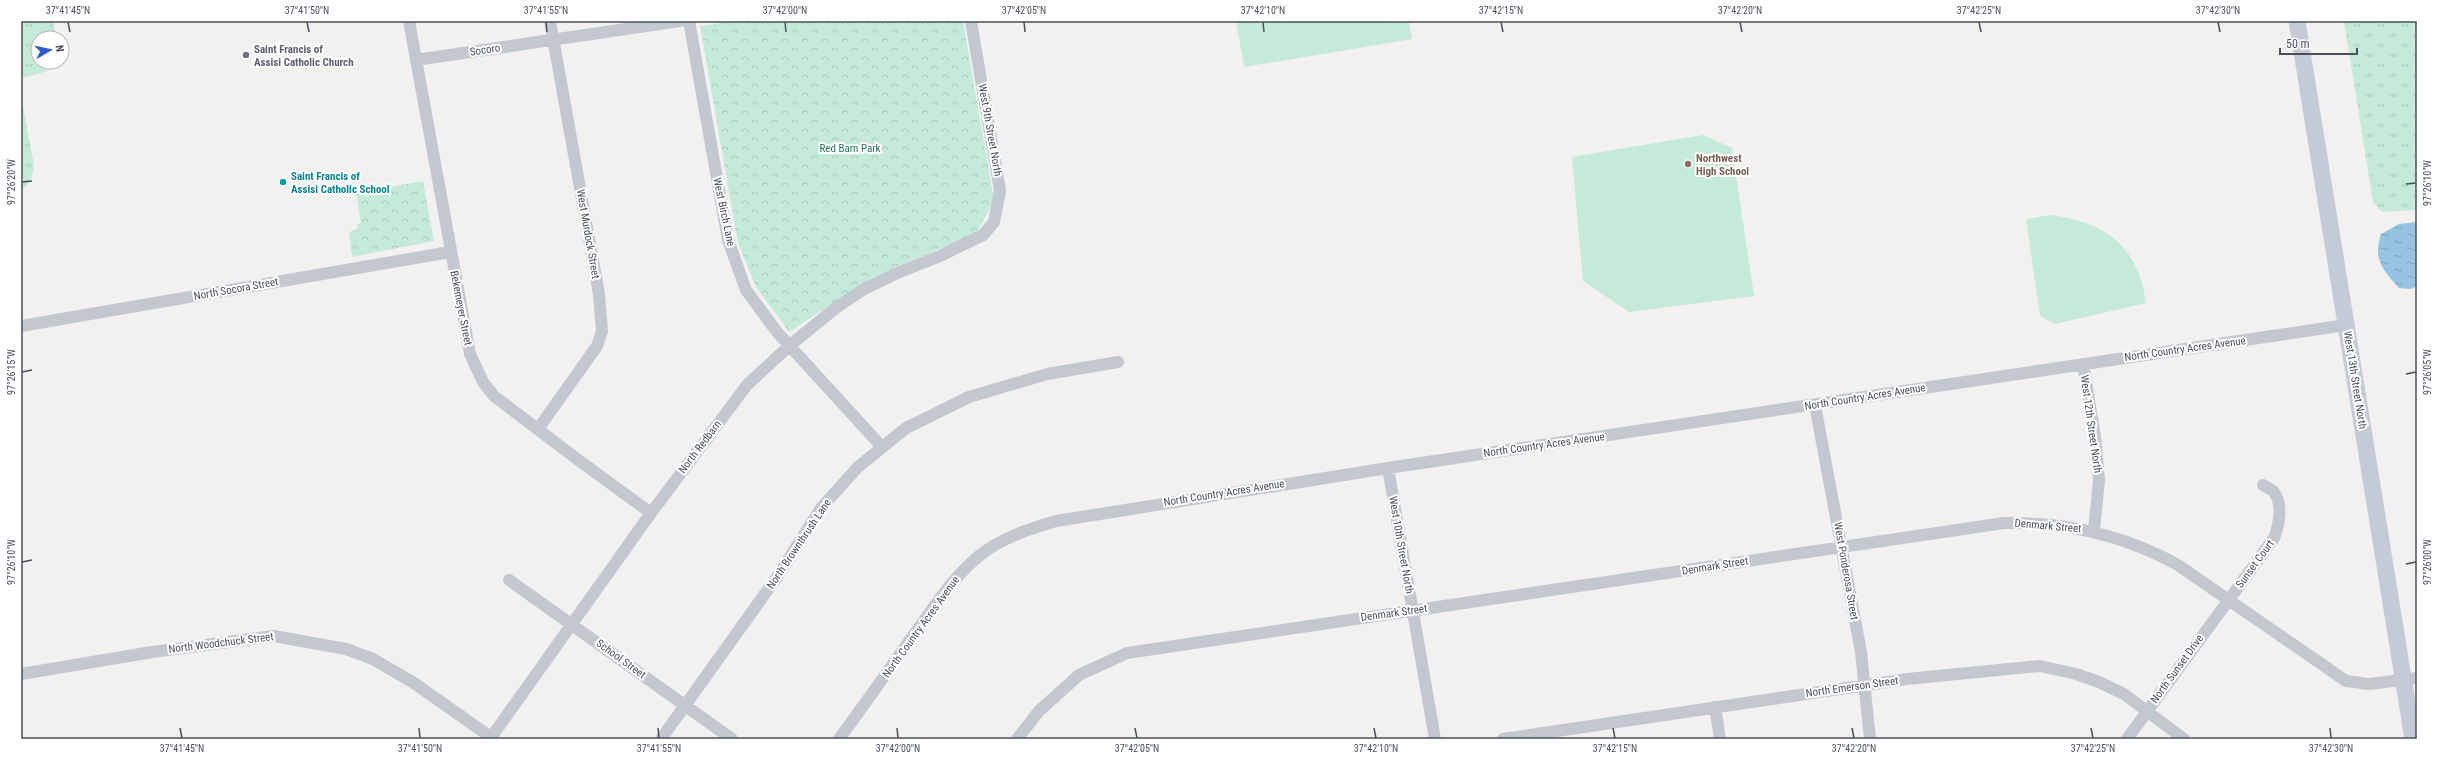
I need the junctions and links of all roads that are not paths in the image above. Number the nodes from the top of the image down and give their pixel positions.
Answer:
1 (409, 21) edge
2 (550, 21) edge
3 (680, 21) edge
4 (689, 21) edge
5 (971, 21) edge
6 (2297, 21) edge
7 (553, 40) junction
8 (416, 60) junction
9 (983, 235) joint
10 (450, 252) junction
11 (2346, 325) junction
12 (21, 326) edge
13 (789, 346) junction
14 (1118, 362) dead end
15 (2083, 364) junction
16 (1815, 405) junction
17 (538, 429) junction
18 (882, 447) junction
19 (1388, 468) junction
20 (2263, 485) dead end
21 (651, 513) junction
22 (2094, 531) junction
23 (1842, 547) junction
24 (509, 580) dead end
25 (2228, 600) junction
26 (1413, 610) junction
27 (572, 624) junction
28 (21, 674) edge
29 (2410, 679) edge
30 (1865, 685) junction
31 (685, 705) junction
32 (1715, 707) junction
33 (2147, 711) junction
34 (491, 738) edge
35 (661, 739) edge
36 (732, 739) edge
37 (840, 739) edge
38 (1017, 739) edge
39 (1435, 739) edge
40 (1503, 739) edge
41 (1720, 739) edge
42 (1870, 739) edge
43 (2127, 739) edge
44 (2184, 739) edge
45 (2413, 739) edge

1 - 8 street, Bekemeyer Street
2 - 7 street, West Murdock Street
3 - 7 street, Socoro
4 - 13 street, West Birch Lane
5 - 9 street, West 9th Street North
6 - 11 street, West 13th Street North
7 - 8 street, Socoro
7 - 17 street, West Murdock Street
8 - 10 street, Bekemeyer Street
9 - 13 street, North Redbarn
10 - 12 street, North Socora Street
10 - 17 street, Bekemeyer Street
11 - 15 street, North Country Acres Avenue
11 - 29 street, West 13th Street North
13 - 18 street, West Birch Lane
13 - 21 street, North Redbarn
14 - 18 street, North Brownthrush Lane
15 - 16 street, North Country Acres Avenue
15 - 22 street, West 12th Street North
16 - 19 street, North Country Acres Avenue
16 - 23 street, West Ponderosa Street
17 - 21 street, Bekemeyer Street
18 - 31 street, North Brownthrush Lane
19 - 26 street, West 10th Street North
19 - 37 street, North Country Acres Avenue
20 - 25 street, Sunset Court
21 - 27 street, North Redbarn
22 - 23 street, Denmark Street
22 - 25 street, Denmark Street
23 - 26 street, Denmark Street
23 - 30 street, West Ponderosa Street
24 - 27 street, School Street
25 - 29 street, Denmark Street
25 - 33 street, North Sunset Drive
26 - 38 street, Denmark Street
26 - 39 street, West 10th Street North
27 - 31 street, School Street
27 - 34 street, North Redbarn
28 - 34 street, North Woodchuck Street
29 - 45 street, West 13th Street North
30 - 32 street, North Emerson Street
30 - 33 street, North Emerson Street
30 - 42 street, West Ponderosa Street
31 - 35 street, North Brownthrush Lane
31 - 36 street, School Street
32 - 40 street, North Emerson Street
32 - 41 street
33 - 43 street, North Sunset Drive
33 - 44 street, North Emerson Street

